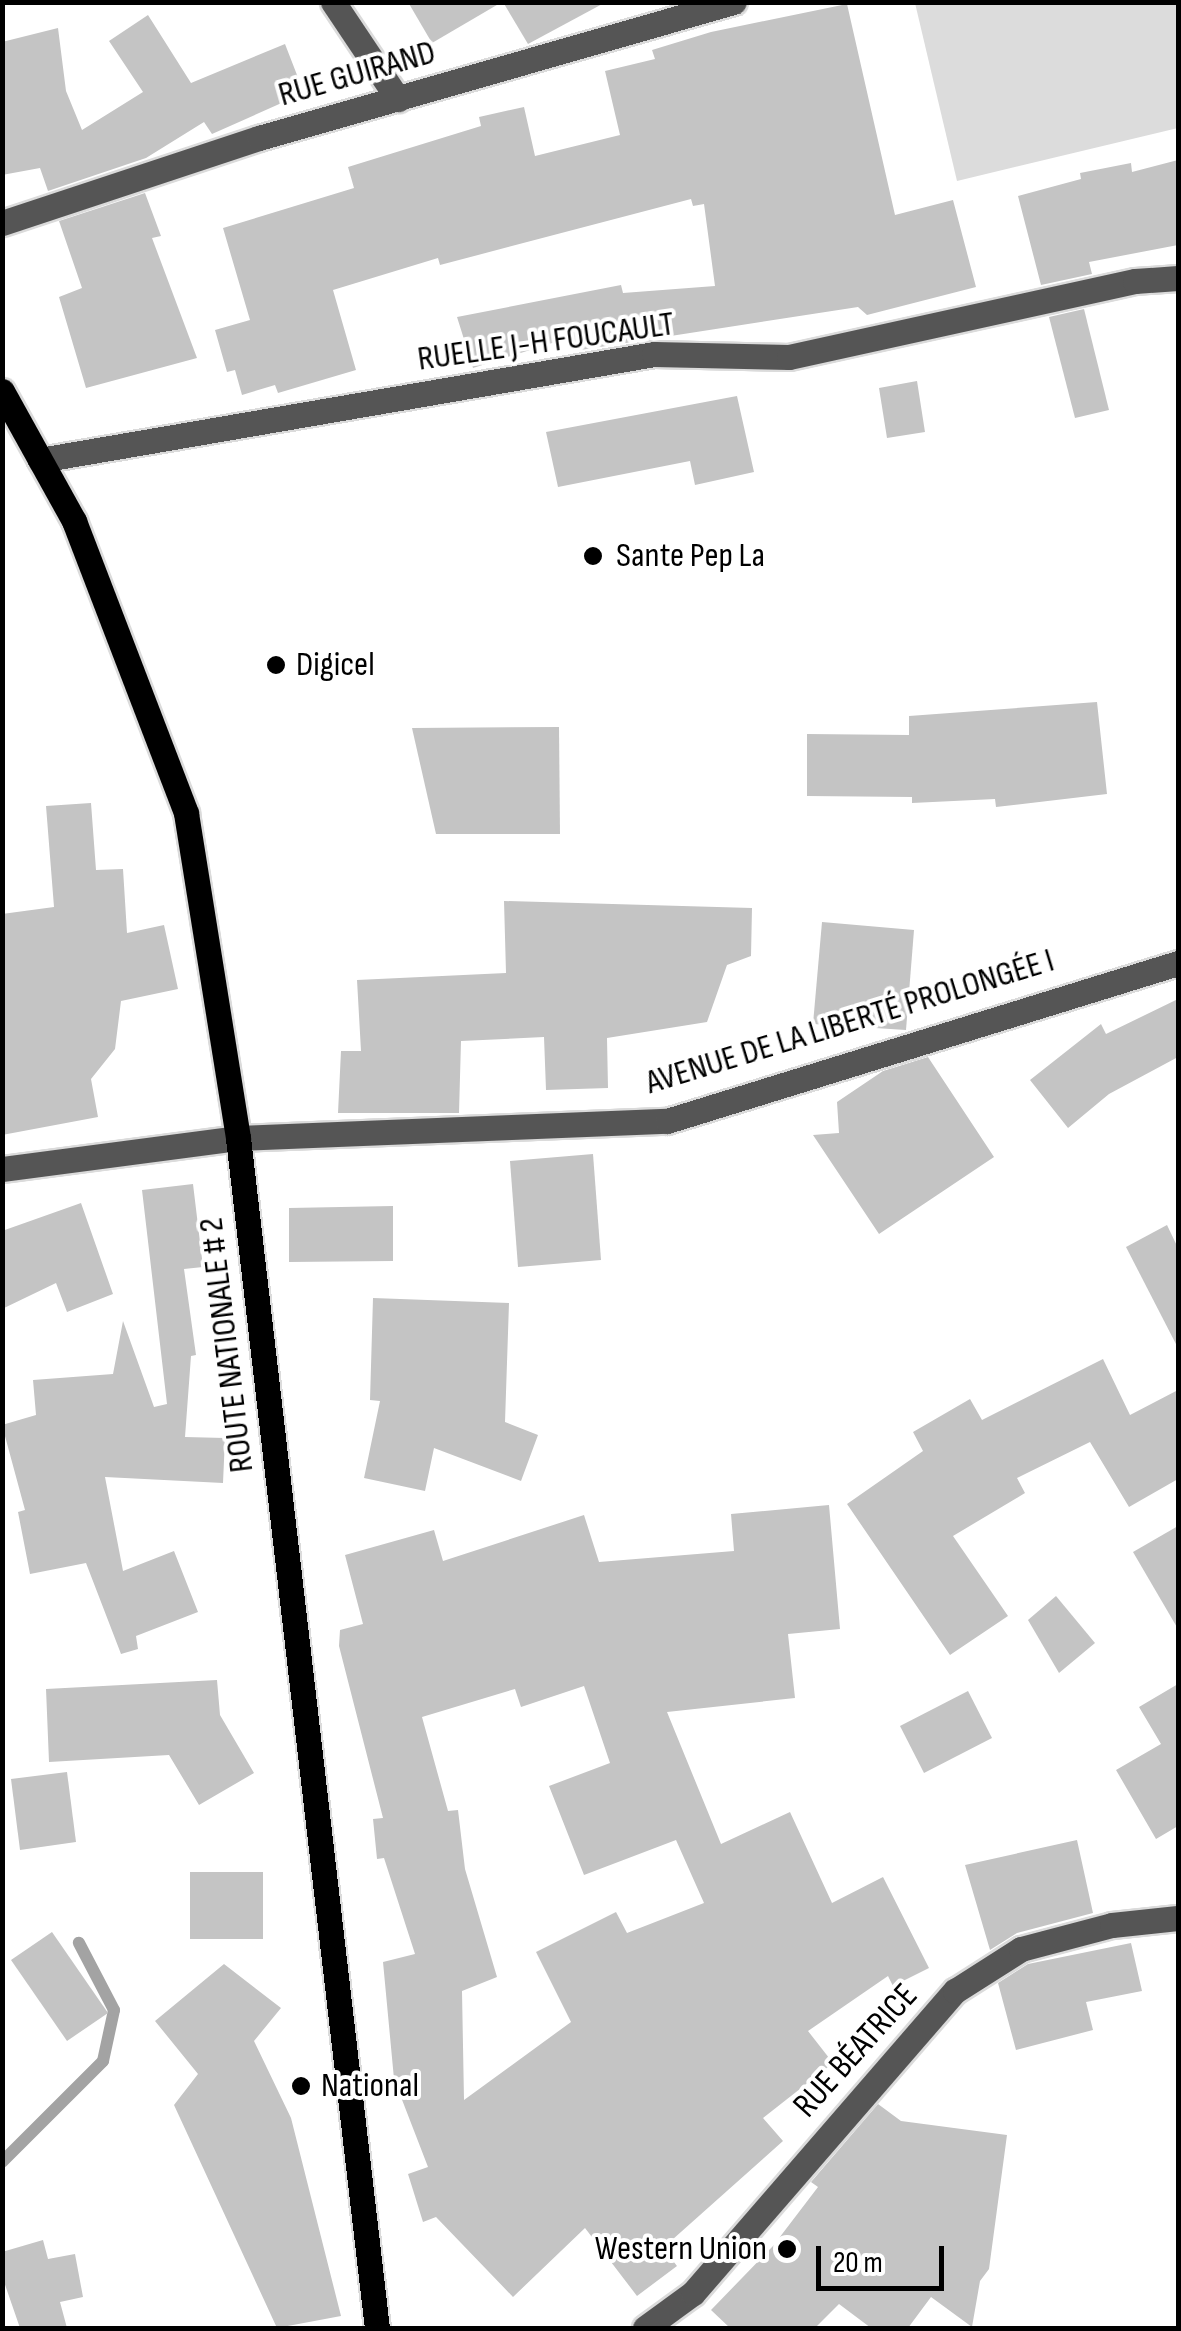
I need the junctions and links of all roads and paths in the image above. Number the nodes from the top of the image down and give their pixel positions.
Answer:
1 (333, 2) edge
2 (734, 2) edge
3 (398, 100) junction
4 (2, 222) edge
5 (1178, 278) edge
6 (2, 391) edge
7 (40, 460) junction
8 (1178, 963) edge
9 (238, 1138) junction
10 (2, 1169) edge
11 (1178, 1918) edge
12 (377, 2328) edge
13 (644, 2328) edge

1 - 3 street
2 - 3 street, RUE GUIRAND
3 - 4 street, RUE GUIRAND
5 - 7 street, RUELLE J-H FOUCAULT
6 - 7 main road, ROUTE NATIONALE # 2
7 - 9 main road, ROUTE NATIONALE # 2
8 - 9 street, AVENUE DE LA LIBERTÉ PROLONGÉE I
9 - 10 street, AVENUE DE LA LIBERTÉ PROLONGÉE I
9 - 12 main road, ROUTE NATIONALE # 2
11 - 13 street, RUE BÉATRICE

